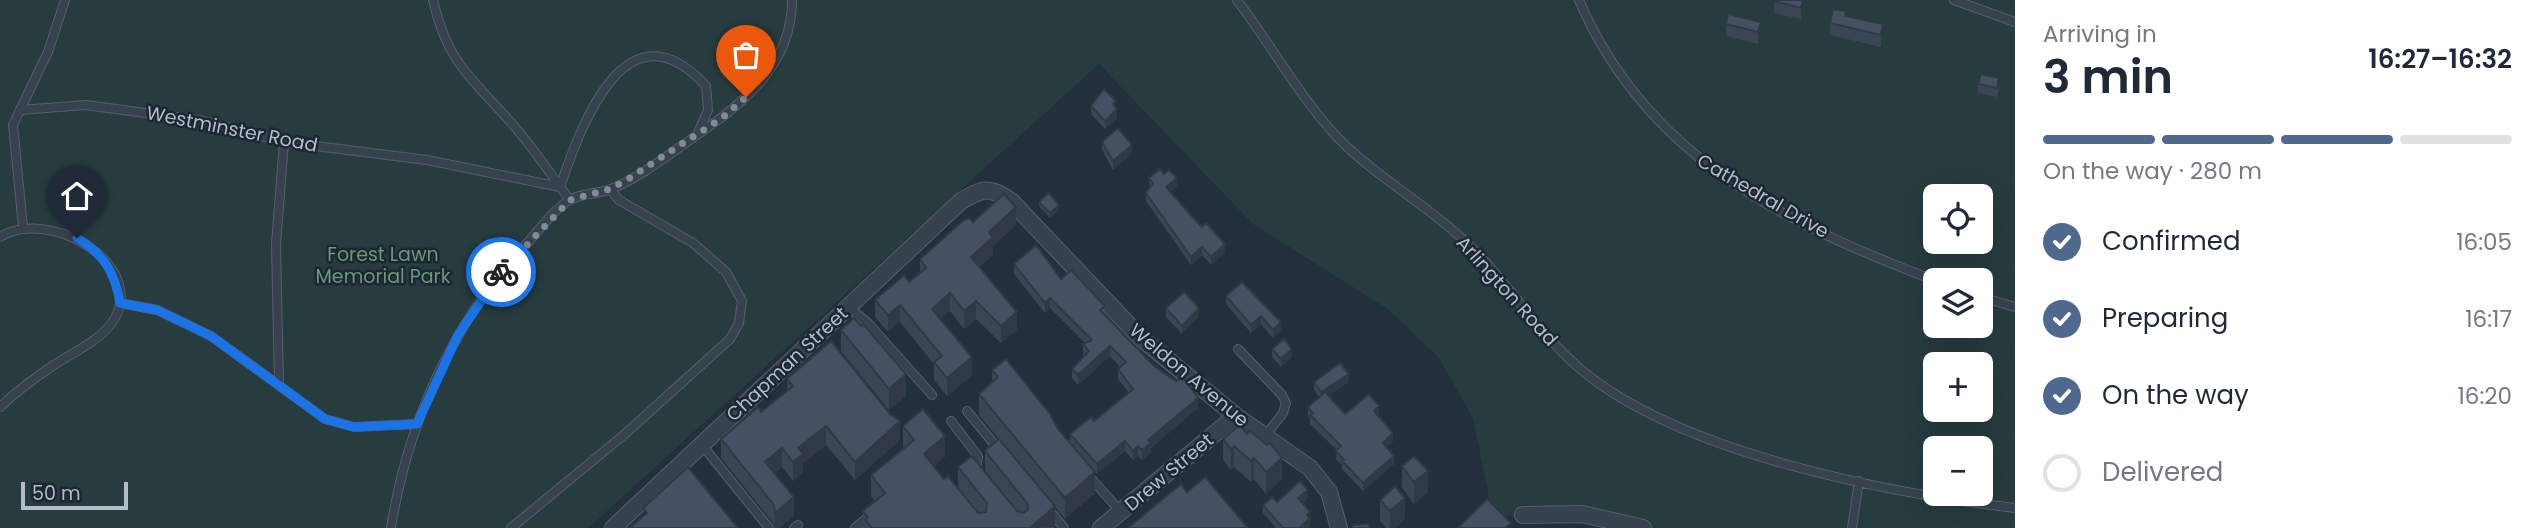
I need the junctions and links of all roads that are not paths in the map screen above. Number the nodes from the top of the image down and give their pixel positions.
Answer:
1 (65, 0) edge
2 (433, 0) edge
3 (792, 0) edge
4 (1237, 0) edge
5 (1579, 0) edge
6 (1954, 0) edge
7 (2015, 22) edge
8 (667, 48) dead end
9 (631, 51) dead end
10 (20, 110) junction
11 (696, 135) junction
12 (284, 142) junction
13 (560, 187) junction
14 (610, 189) junction
15 (570, 200) junction
16 (961, 201) joint
17 (23, 228) junction
18 (0, 237) edge
19 (1923, 276) edge
20 (1993, 301) edge
21 (120, 303) junction
22 (848, 307) junction
23 (2015, 307) edge
24 (1238, 349) dead end
25 (279, 384) junction
26 (932, 395) dead end
27 (0, 407) edge
28 (967, 411) dead end
29 (1236, 416) junction
30 (951, 421) dead end
31 (417, 424) junction
32 (1265, 436) junction
33 (702, 445) junction
34 (1002, 453) edge
35 (1081, 467) edge
36 (978, 474) edge
37 (1859, 481) junction
38 (1046, 507) edge
39 (2015, 508) edge
40 (1121, 512) junction
41 (873, 513) edge
42 (1523, 515) dead end
43 (391, 528) edge
44 (511, 528) edge
45 (613, 528) edge
46 (769, 528) edge
47 (855, 528) edge
48 (1064, 528) edge
49 (1101, 528) edge
50 (1339, 528) edge
51 (1643, 528) edge
52 (1852, 528) edge

1 - 10 lane
2 - 13 lane
3 - 11 lane
4 - 37 lane, Arlington Road
5 - 19 lane, Cathedral Drive
6 - 7 lane
8 - 11 lane
9 - 13 lane
10 - 12 lane, Westminster Road
10 - 17 lane
11 - 14 lane
12 - 13 lane, Westminster Road
12 - 25 lane
13 - 15 lane
14 - 15 lane
14 - 44 lane
15 - 31 lane
16 - 22 street, Chapman Street
16 - 29 street, Weldon Avenue
17 - 18 lane
17 - 21 lane
20 - 23 lane
21 - 25 lane
21 - 27 lane
22 - 26 lane
22 - 33 street, Chapman Street
24 - 32 lane
25 - 31 lane
28 - 34 lane
29 - 32 street, Weldon Avenue
29 - 40 street, Drew Street
30 - 36 lane
31 - 43 lane
32 - 50 street, Weldon Avenue
33 - 45 street, Chapman Street
33 - 46 lane
35 - 40 lane
37 - 39 lane, Arlington Road
37 - 52 lane
38 - 48 lane
40 - 49 street, Drew Street
41 - 47 lane
42 - 51 street

